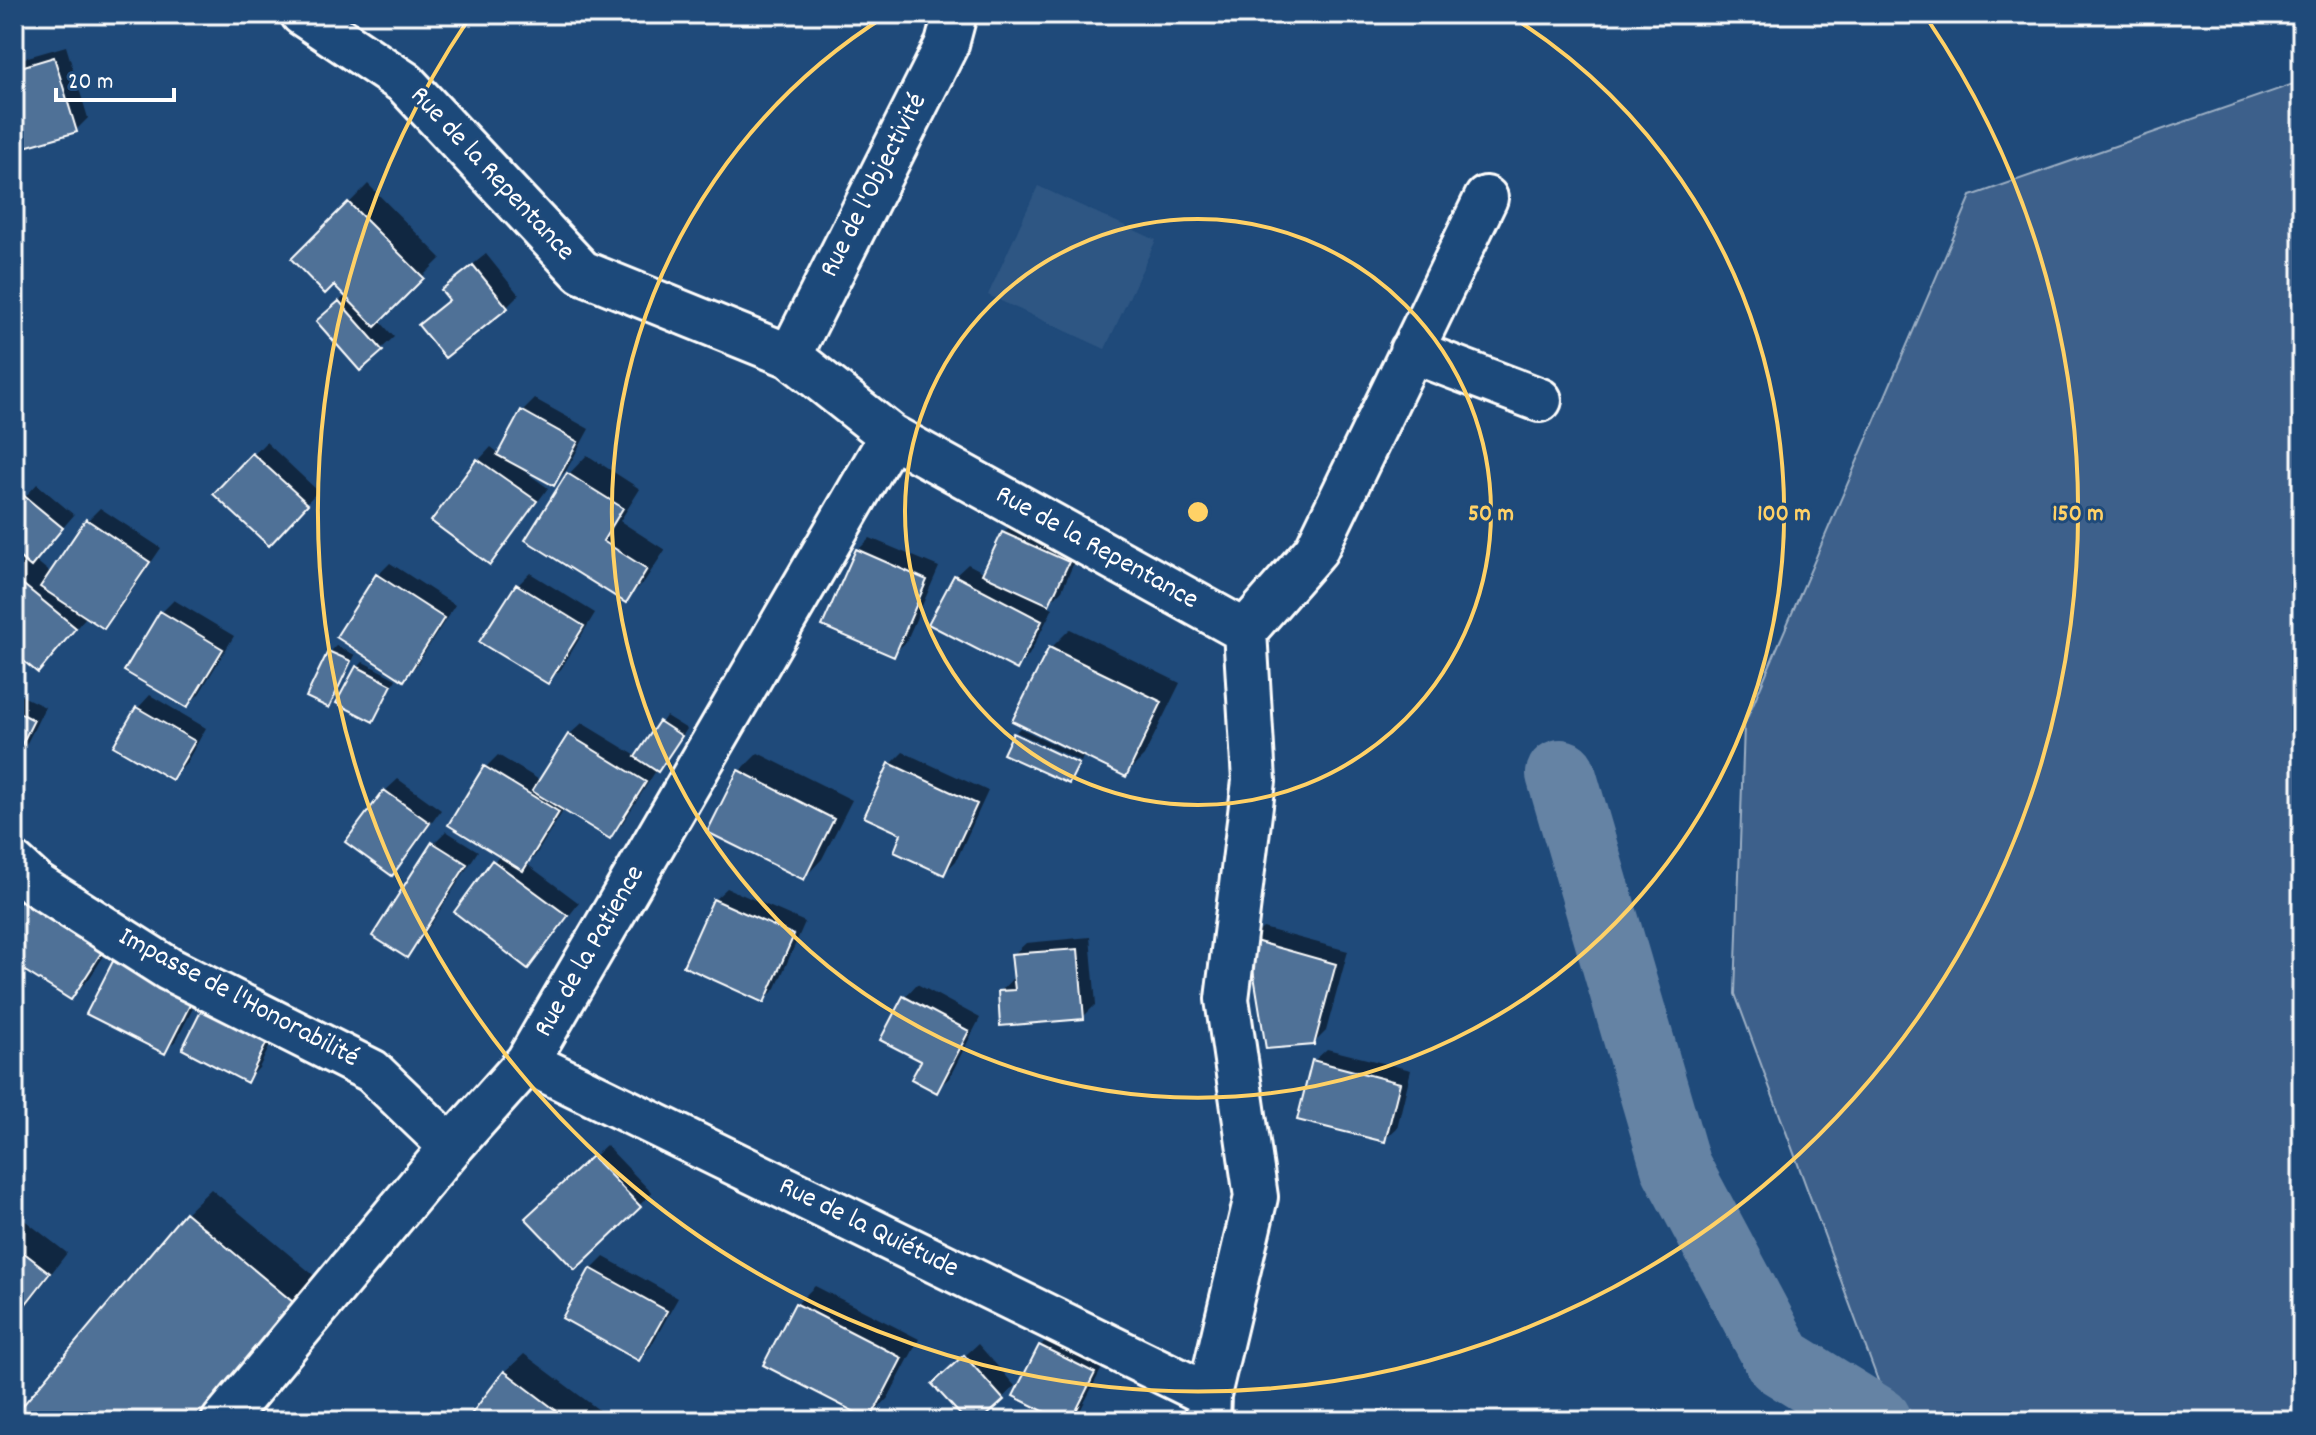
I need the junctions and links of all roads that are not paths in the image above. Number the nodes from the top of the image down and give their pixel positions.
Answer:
1 (302, 14) edge
2 (955, 14) edge
3 (1486, 198) dead end
4 (1411, 351) junction
5 (790, 356) junction
6 (1540, 400) dead end
7 (891, 436) junction
8 (1245, 631) junction
9 (14, 864) edge
10 (527, 1062) junction
11 (451, 1147) junction
12 (1209, 1408) edge
13 (223, 1421) edge

1 - 5 street, Rue de la Repentance
2 - 5 street, Rue de l'Objectivité
3 - 4 street
4 - 6 street
4 - 8 street
5 - 7 street, Rue de la Repentance
7 - 8 street, Rue de la Repentance
7 - 10 street, Rue de la Patience
8 - 12 street
9 - 11 street, Impasse de l'Honorabilité
10 - 11 street, Rue de la Patience
10 - 12 street, Rue de la Quiétude
11 - 13 street, Rue de la Patience

